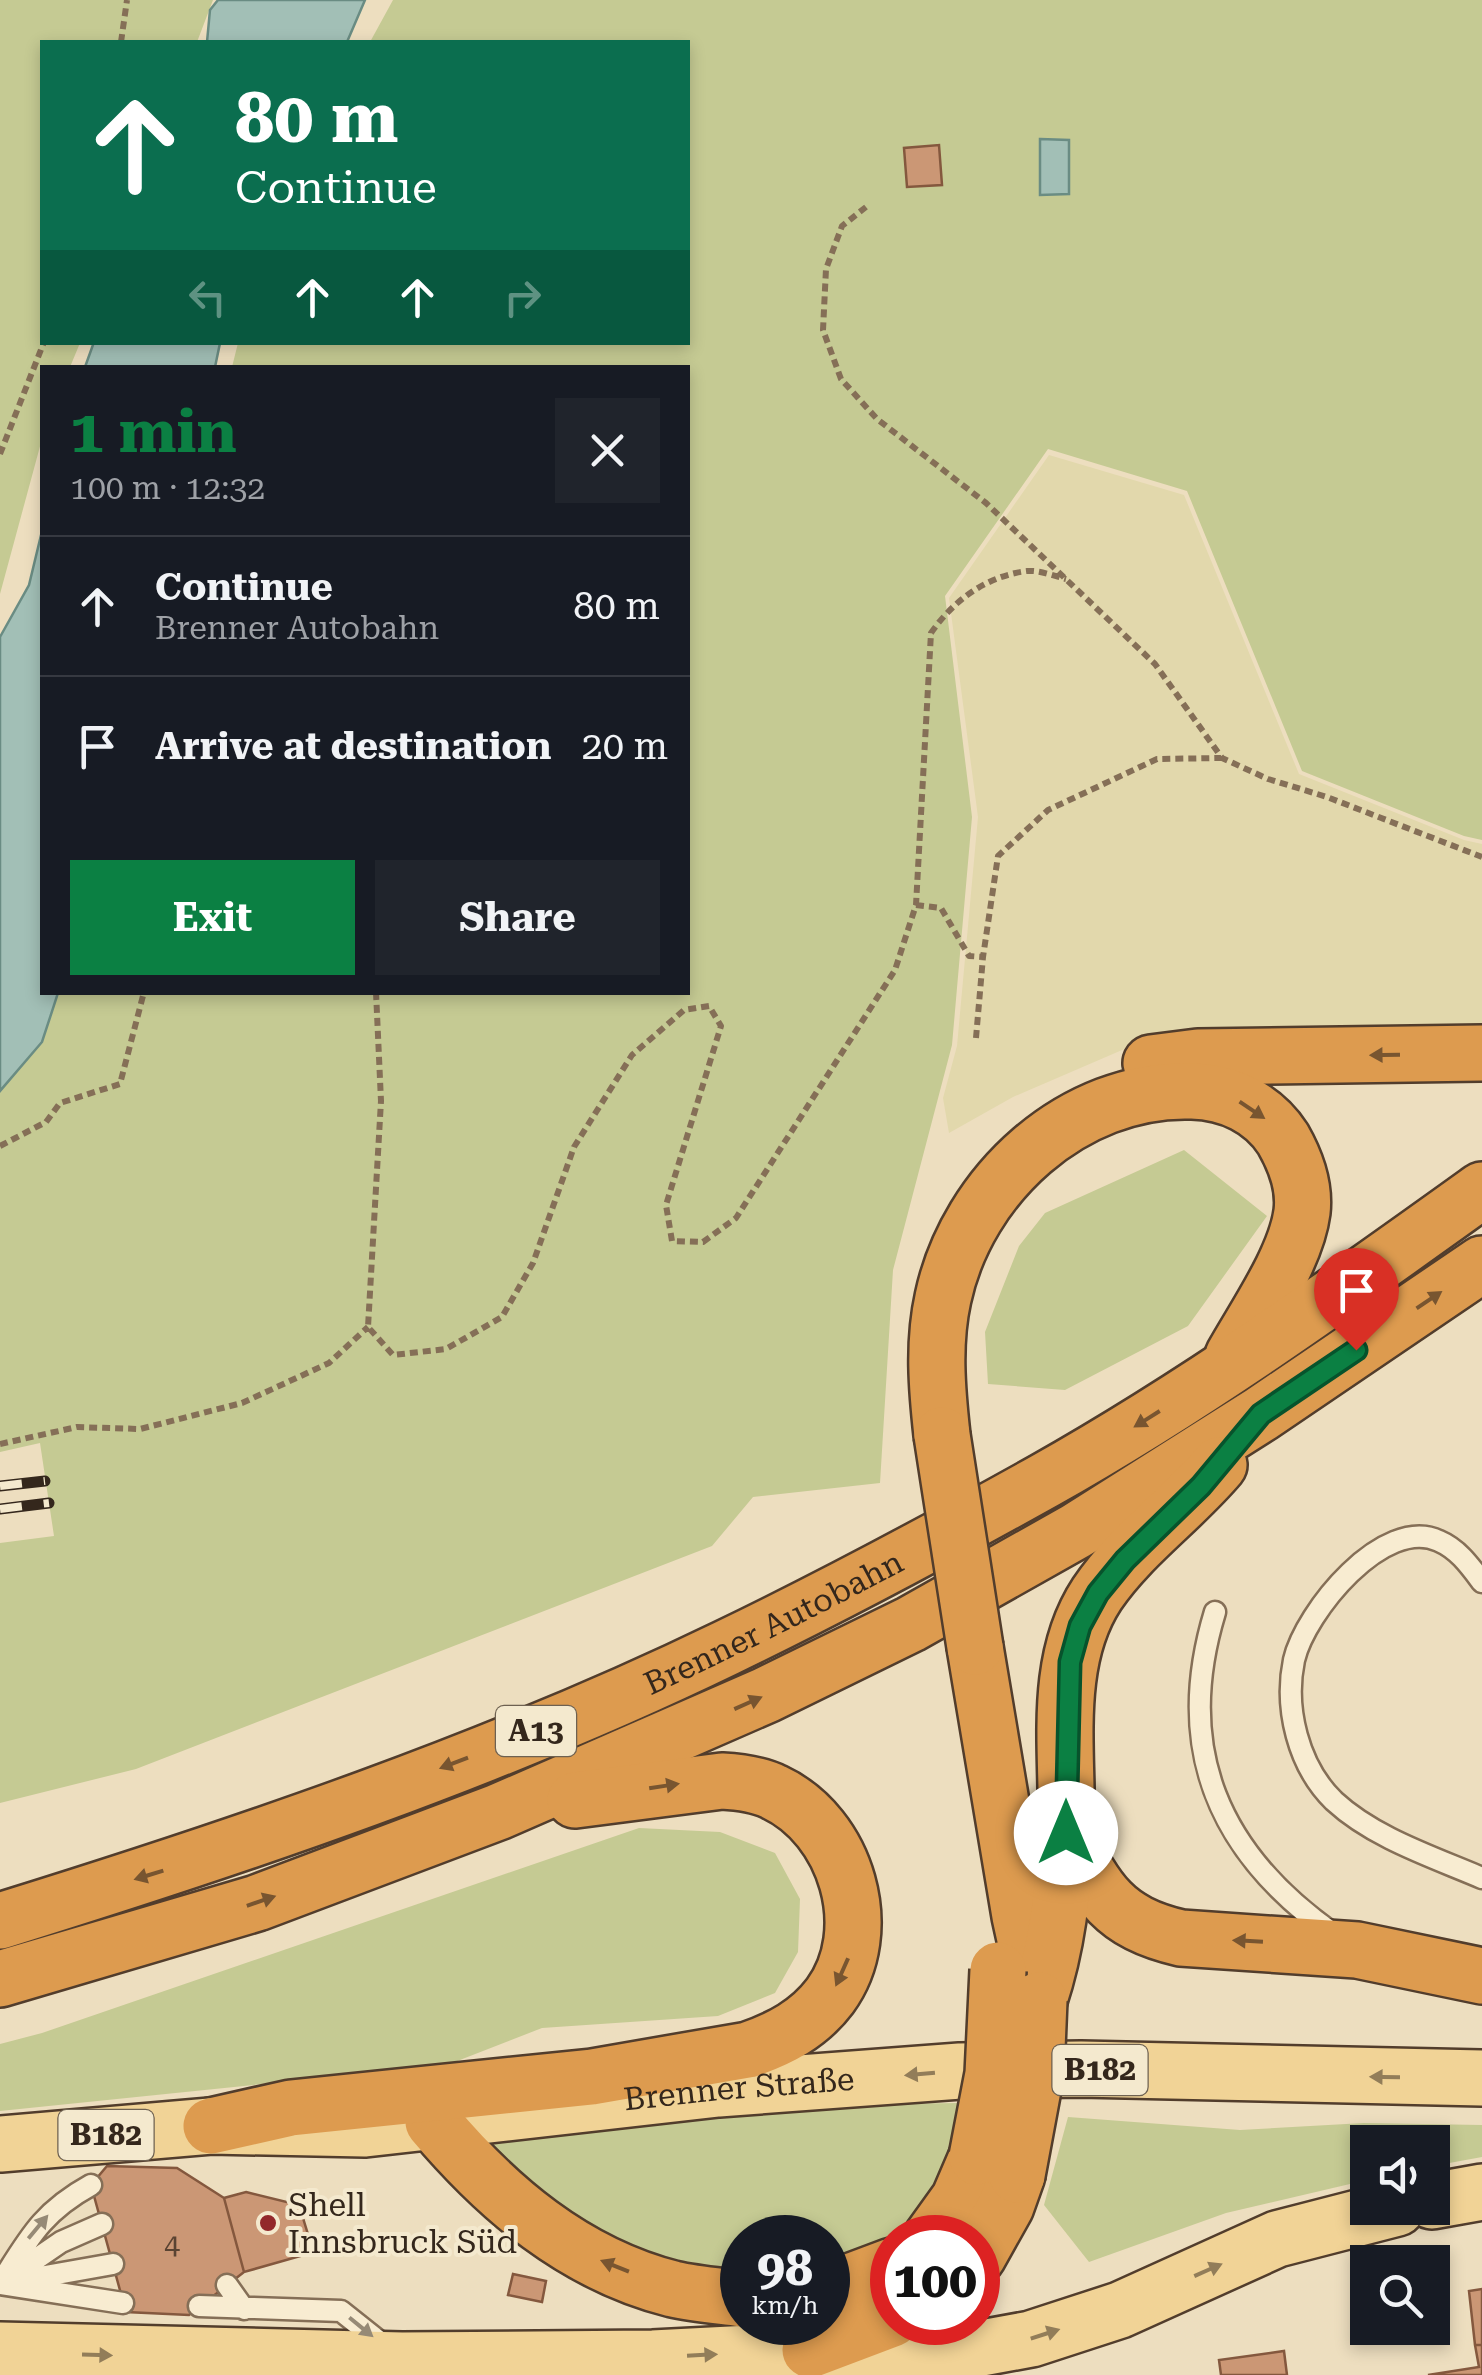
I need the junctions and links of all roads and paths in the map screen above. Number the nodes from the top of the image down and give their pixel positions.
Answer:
1 (127, 0) edge
2 (121, 40) edge
3 (866, 207) dead end
4 (43, 345) edge
5 (0, 454) edge
6 (1066, 579) junction
7 (1222, 758) junction
8 (1482, 857) edge
9 (916, 906) junction
10 (983, 957) junction
11 (143, 995) edge
12 (376, 995) edge
13 (976, 1038) dead end
14 (1482, 1053) edge
15 (0, 1146) edge
16 (1482, 1190) edge
17 (1482, 1264) edge
18 (368, 1326) junction
19 (1228, 1365) junction
20 (1261, 1414) junction
21 (0, 1444) edge
22 (927, 1444) junction
23 (1482, 1582) edge
24 (1215, 1612) dead end
25 (498, 1812) junction
26 (1066, 1833) junction
27 (1482, 1878) edge
28 (0, 1921) edge
29 (1357, 1950) junction
30 (1030, 1970) junction
31 (1482, 1976) edge
32 (0, 1979) edge
33 (1482, 2078) edge
34 (433, 2122) junction
35 (211, 2126) junction
36 (0, 2144) edge
37 (997, 2166) junction
38 (92, 2185) dead end
39 (1482, 2192) edge
40 (1450, 2197) edge
41 (947, 2215) edge
42 (1000, 2217) edge
43 (1350, 2220) edge
44 (102, 2224) dead end
45 (113, 2264) dead end
46 (0, 2284) edge
47 (227, 2285) dead end
48 (720, 2296) edge
49 (124, 2303) dead end
50 (199, 2306) dead end
51 (244, 2308) junction
52 (870, 2327) edge
53 (0, 2350) edge
54 (810, 2350) junction
55 (402, 2360) junction

1 - 2 path
3 - 6 path
4 - 5 path
6 - 7 path
6 - 9 path
7 - 8 path
7 - 10 path
9 - 10 path
9 - 18 path
10 - 13 path
11 - 15 path
12 - 18 path
14 -> 22 highway
16 - 19 highway, Brenner Autobahn / A13
20 -> 17 highway, Brenner Autobahn / A13
18 - 21 path
22 -> 19 highway
19 -> 28 highway, Brenner Autobahn / A13
25 -> 20 highway, Brenner Autobahn / A13
20 - 26 highway
22 - 30 highway
23 - 27 lane
24 - 29 lane
32 -> 25 highway, Brenner Autobahn / A13
25 -> 35 highway
29 -> 26 highway
26 - 30 highway
29 - 31 highway
30 - 37 highway, bridge
33 -> 34 main road, Brenner Straße / B182
34 - 35 main road, Brenner Straße / B182
48 -> 34 highway
35 - 36 main road, Brenner Straße / B182
37 - 41 highway
37 - 42 highway
46 -> 38 lane
39 - 40 main road
54 -> 43 main road
44 - 46 lane
45 - 46 lane
46 - 49 lane
47 - 51 lane
50 - 51 lane
51 -> 55 lane
52 - 54 highway
53 -> 55 main road
55 -> 54 main road

